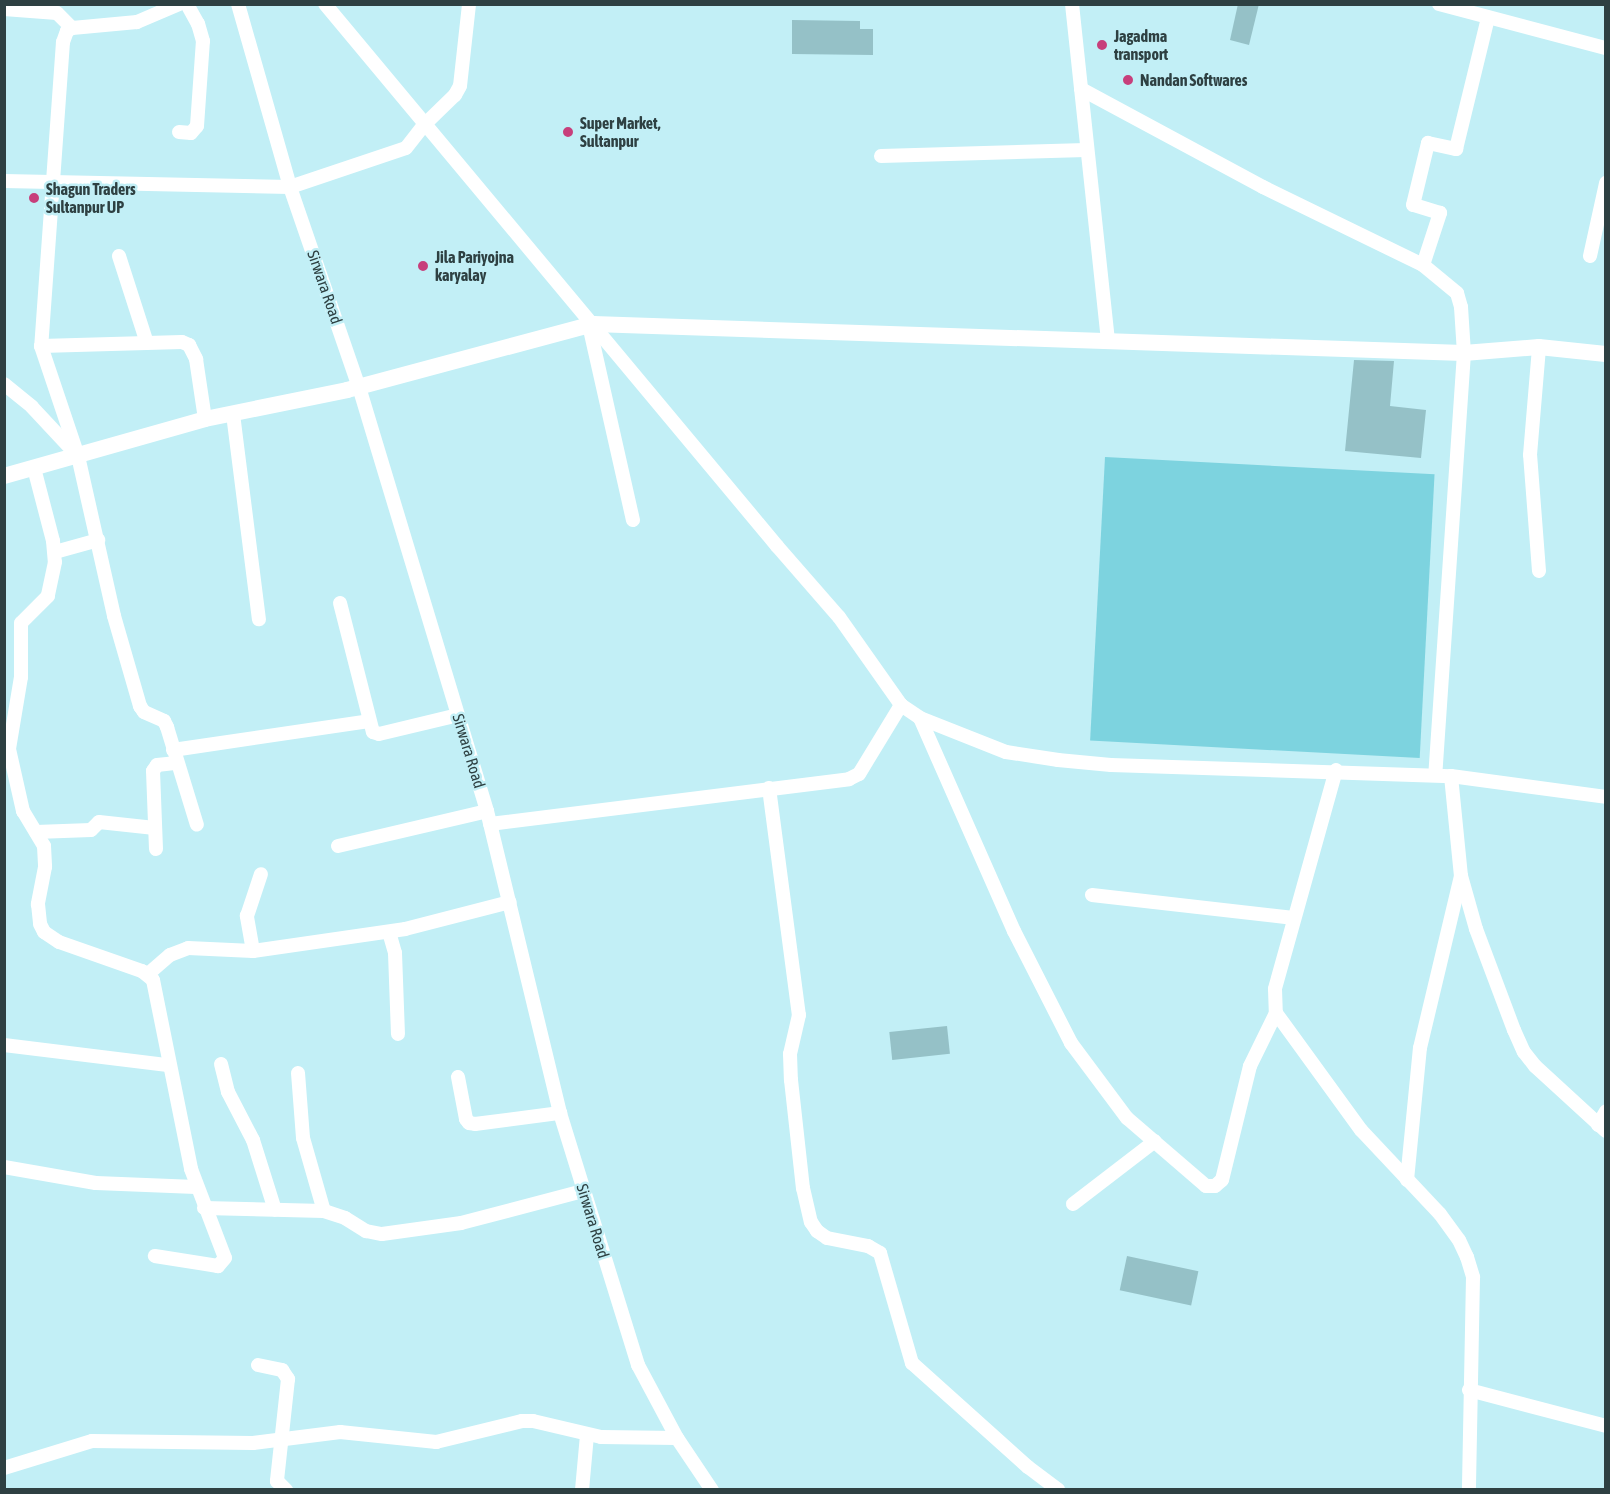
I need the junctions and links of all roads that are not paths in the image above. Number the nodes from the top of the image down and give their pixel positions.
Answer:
1 (179, 4) edge
2 (187, 4) edge
3 (238, 4) edge
4 (325, 4) edge
5 (469, 4) edge
6 (1072, 4) edge
7 (1439, 4) edge
8 (4, 9) edge
9 (1488, 18) junction
10 (72, 28) junction
11 (1605, 48) edge
12 (1081, 89) junction
13 (424, 125) junction
14 (179, 132) dead end
15 (1086, 150) junction
16 (881, 156) dead end
17 (4, 181) edge
18 (52, 182) junction
19 (1605, 183) edge
20 (290, 187) junction
21 (119, 256) dead end
22 (1590, 256) dead end
23 (1423, 265) junction
24 (591, 325) junction
25 (1108, 342) junction
26 (147, 343) junction
27 (41, 346) junction
28 (1539, 347) junction
29 (1464, 353) junction
30 (1605, 354) edge
31 (4, 384) edge
32 (359, 387) junction
33 (233, 414) junction
34 (205, 419) junction
35 (78, 456) junction
36 (34, 468) junction
37 (4, 476) edge
38 (633, 520) dead end
39 (98, 540) junction
40 (55, 552) junction
41 (1539, 572) dead end
42 (340, 603) dead end
43 (259, 619) dead end
44 (901, 705) junction
45 (458, 715) junction
46 (920, 718) junction
47 (369, 721) junction
48 (7, 749) edge
49 (175, 757) junction
50 (1336, 770) junction
51 (1435, 775) junction
52 (1451, 776) junction
53 (769, 788) junction
54 (1605, 797) edge
55 (489, 818) junction
56 (196, 825) dead end
57 (155, 828) junction
58 (36, 832) junction
59 (338, 846) dead end
60 (156, 849) dead end
61 (261, 874) dead end
62 (1461, 876) junction
63 (1092, 895) dead end
64 (510, 902) junction
65 (1294, 918) junction
66 (389, 932) junction
67 (253, 951) junction
68 (148, 974) junction
69 (1276, 1013) junction
70 (398, 1034) dead end
71 (4, 1045) edge
72 (221, 1064) dead end
73 (168, 1065) junction
74 (298, 1073) dead end
75 (458, 1077) dead end
76 (1605, 1111) edge
77 (560, 1113) junction
78 (1602, 1128) edge
79 (1155, 1141) junction
80 (4, 1167) edge
81 (1407, 1180) junction
82 (196, 1187) junction
83 (583, 1191) junction
84 (1073, 1204) dead end
85 (204, 1208) junction
86 (275, 1210) junction
87 (324, 1211) junction
88 (155, 1256) dead end
89 (258, 1365) dead end
90 (1469, 1390) junction
91 (1605, 1426) edge
92 (587, 1435) junction
93 (678, 1438) junction
94 (280, 1440) junction
95 (4, 1468) edge
96 (286, 1490) edge
97 (582, 1490) edge
98 (712, 1490) edge
99 (1058, 1490) edge
100 (1469, 1490) edge

1 - 10 street
2 - 14 street
3 - 20 street, Sirwara Road
4 - 13 street
5 - 13 street
6 - 12 street
7 - 9 street
8 - 10 street
9 - 11 street
9 - 23 street
10 - 18 street
12 - 15 street
12 - 23 street
13 - 20 street
13 - 24 street
15 - 16 street
15 - 25 street
17 - 18 street
18 - 20 street
18 - 27 street
19 - 22 street
20 - 32 street, Sirwara Road
21 - 26 street
23 - 29 street
24 - 25 street
24 - 32 street
24 - 38 street
24 - 44 street
25 - 29 street
26 - 27 street
26 - 34 street
27 - 35 street
28 - 29 street
28 - 30 street
28 - 41 street
29 - 51 street
31 - 35 street
32 - 33 street
32 - 45 street, Sirwara Road
33 - 34 street
33 - 43 street
34 - 35 street
35 - 36 street
35 - 39 street
36 - 37 street
36 - 40 street
39 - 40 street
39 - 49 street
40 - 48 street
42 - 47 street
44 - 46 street
44 - 53 street
45 - 47 street
45 - 55 street, Sirwara Road
46 - 50 street
46 - 79 street
47 - 49 street
48 - 58 street
49 - 56 street
49 - 57 street
50 - 51 street
50 - 65 street
51 - 52 street
52 - 54 street
52 - 62 street
53 - 55 street
53 - 99 street
55 - 59 street
55 - 64 street, Sirwara Road
57 - 58 street
57 - 60 street
58 - 68 street
61 - 67 street
62 - 78 street
62 - 81 street
63 - 65 street
64 - 66 street
64 - 77 street, Sirwara Road
65 - 69 street
66 - 67 street
66 - 70 street
67 - 68 street
68 - 73 street
69 - 79 street
69 - 81 street
71 - 73 street
72 - 86 street
73 - 82 street
74 - 87 street
75 - 77 street
76 - 78 street
77 - 83 street, Sirwara Road
79 - 84 street
80 - 82 street
81 - 90 street
82 - 85 street
83 - 87 street
83 - 93 street, Sirwara Road
85 - 86 street
85 - 88 street
86 - 87 street
89 - 94 street
90 - 91 street
90 - 100 street
92 - 93 street
92 - 94 street
92 - 97 street
93 - 98 street, Sirwara Road
94 - 95 street
94 - 96 street

